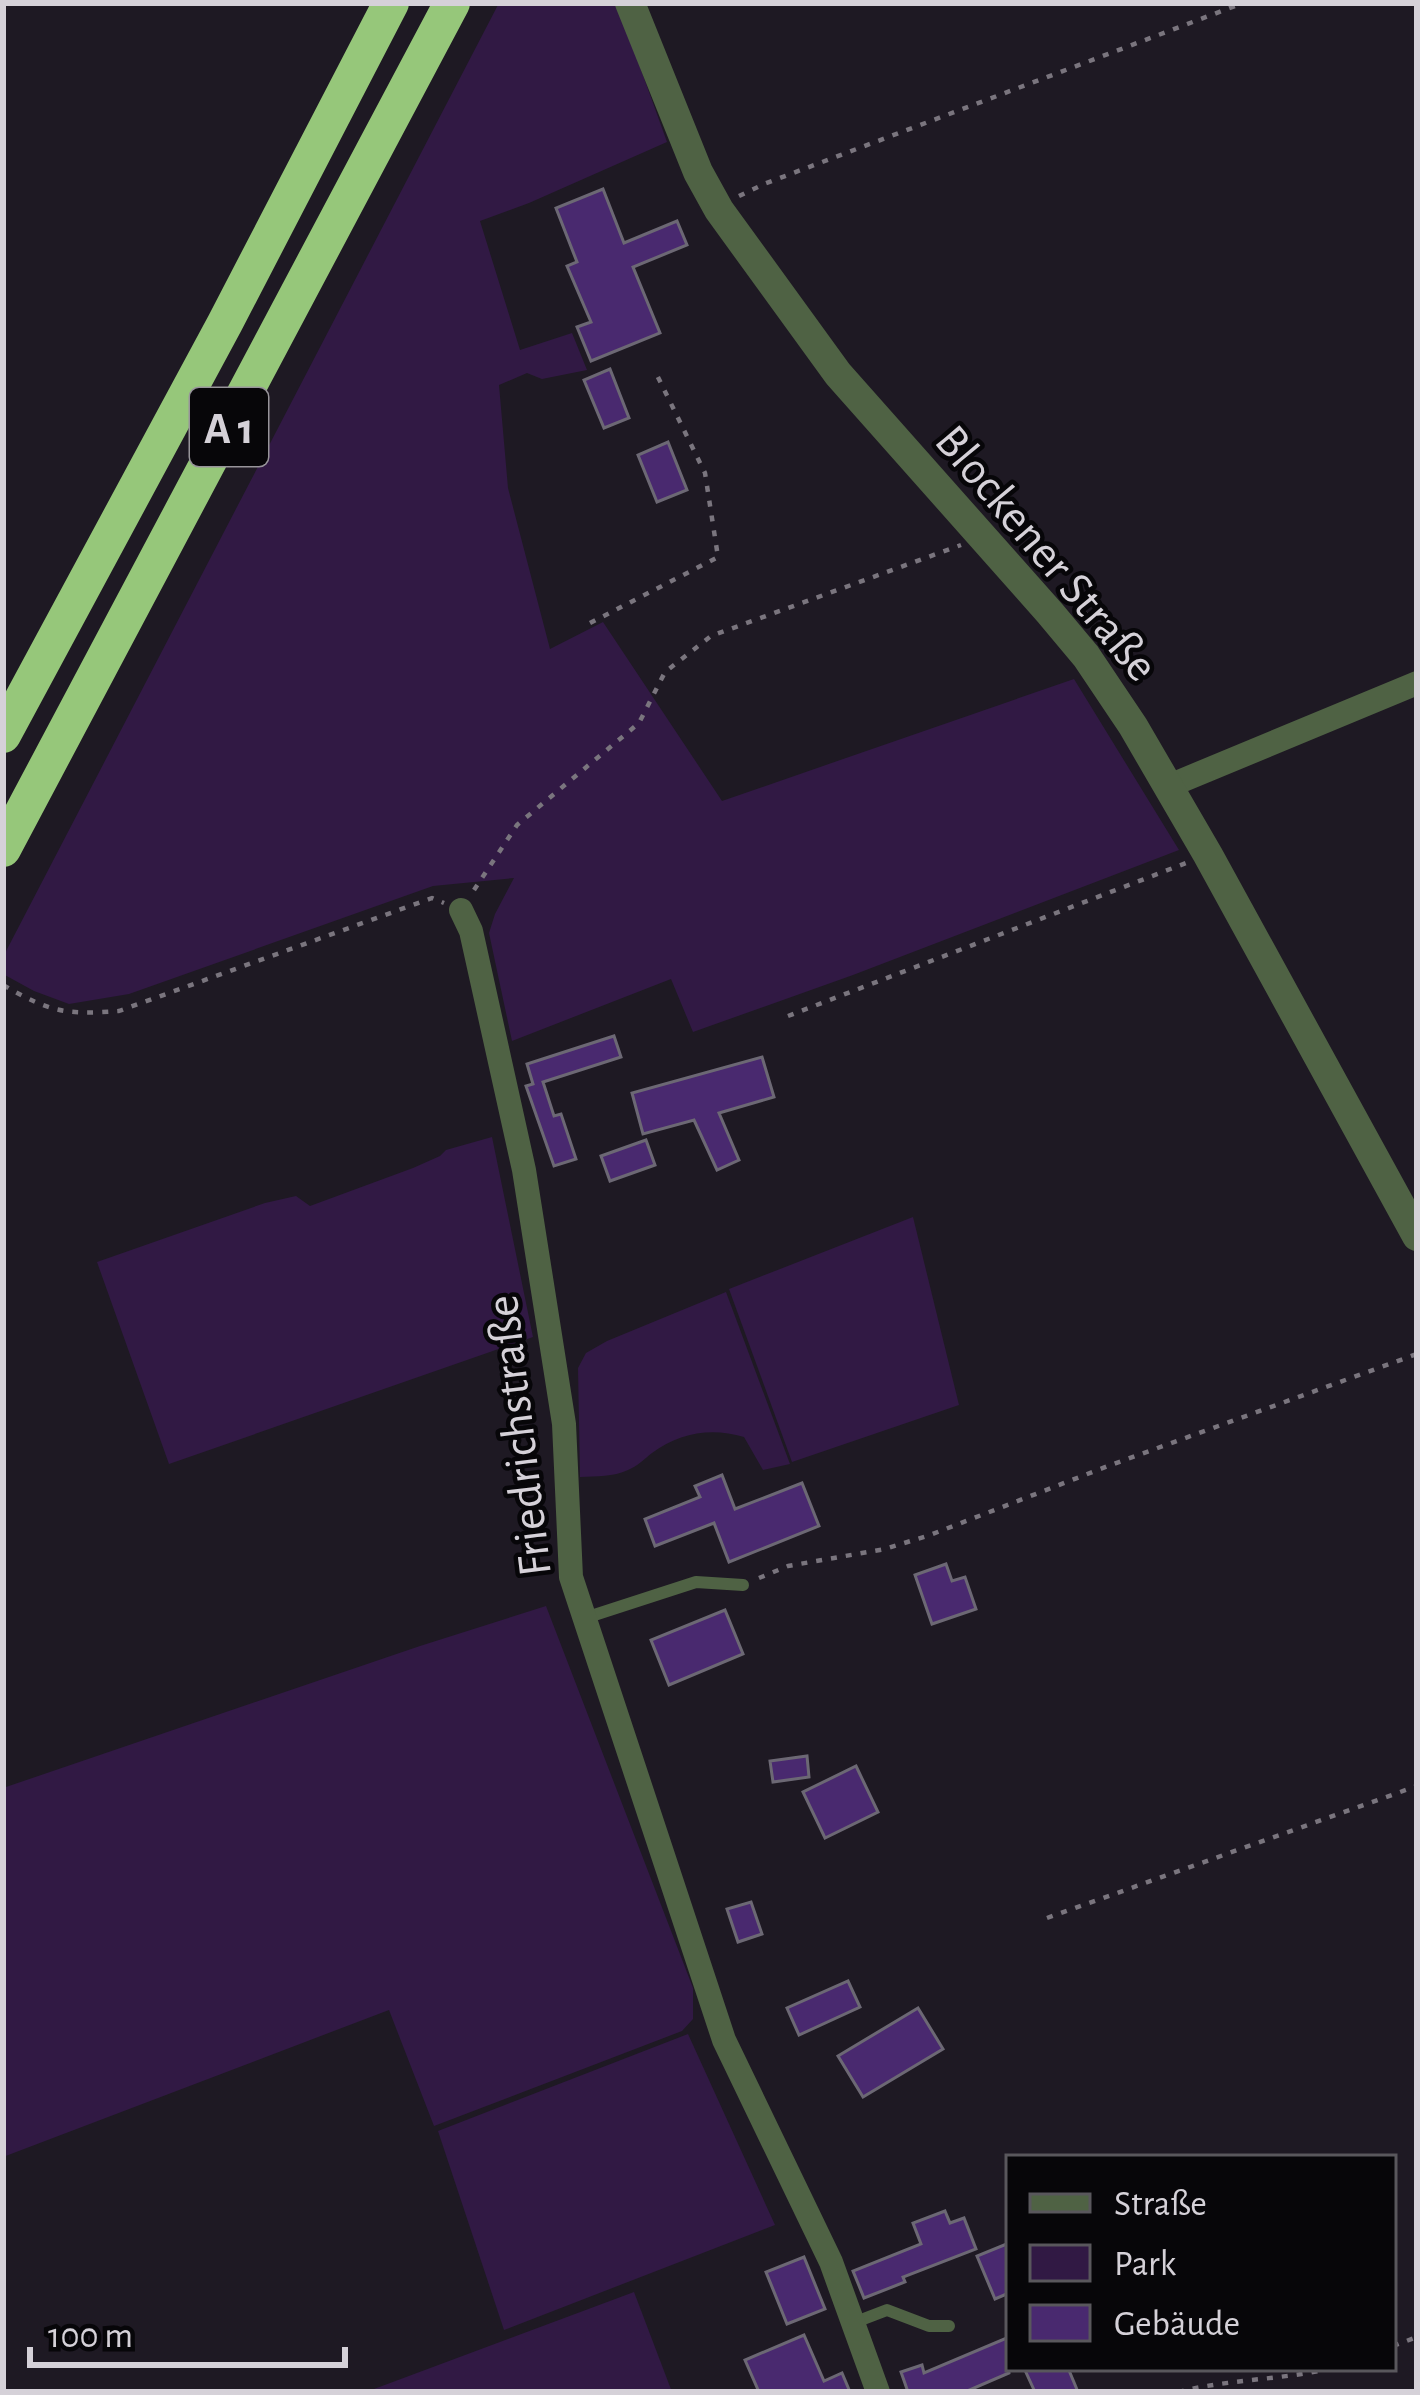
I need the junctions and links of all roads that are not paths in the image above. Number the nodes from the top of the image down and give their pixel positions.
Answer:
1 (391, 3) edge
2 (452, 3) edge
3 (630, 3) edge
4 (1417, 683) edge
5 (3, 734) edge
6 (1169, 786) junction
7 (3, 849) edge
8 (461, 910) road end
9 (1417, 1236) edge
10 (743, 1585) road end
11 (585, 1618) junction
12 (853, 2323) junction
13 (949, 2326) dead end
14 (878, 2392) edge

1 - 5 highway, A 1
2 - 7 highway, A 1
3 - 6 street, Blockener Straße
4 - 6 street
6 - 9 street, Blockener Straße
8 - 11 street, Friedrichstraße
10 - 11 lane
11 - 12 street, Friedrichstraße
12 - 13 lane
12 - 14 street, Friedrichstraße

